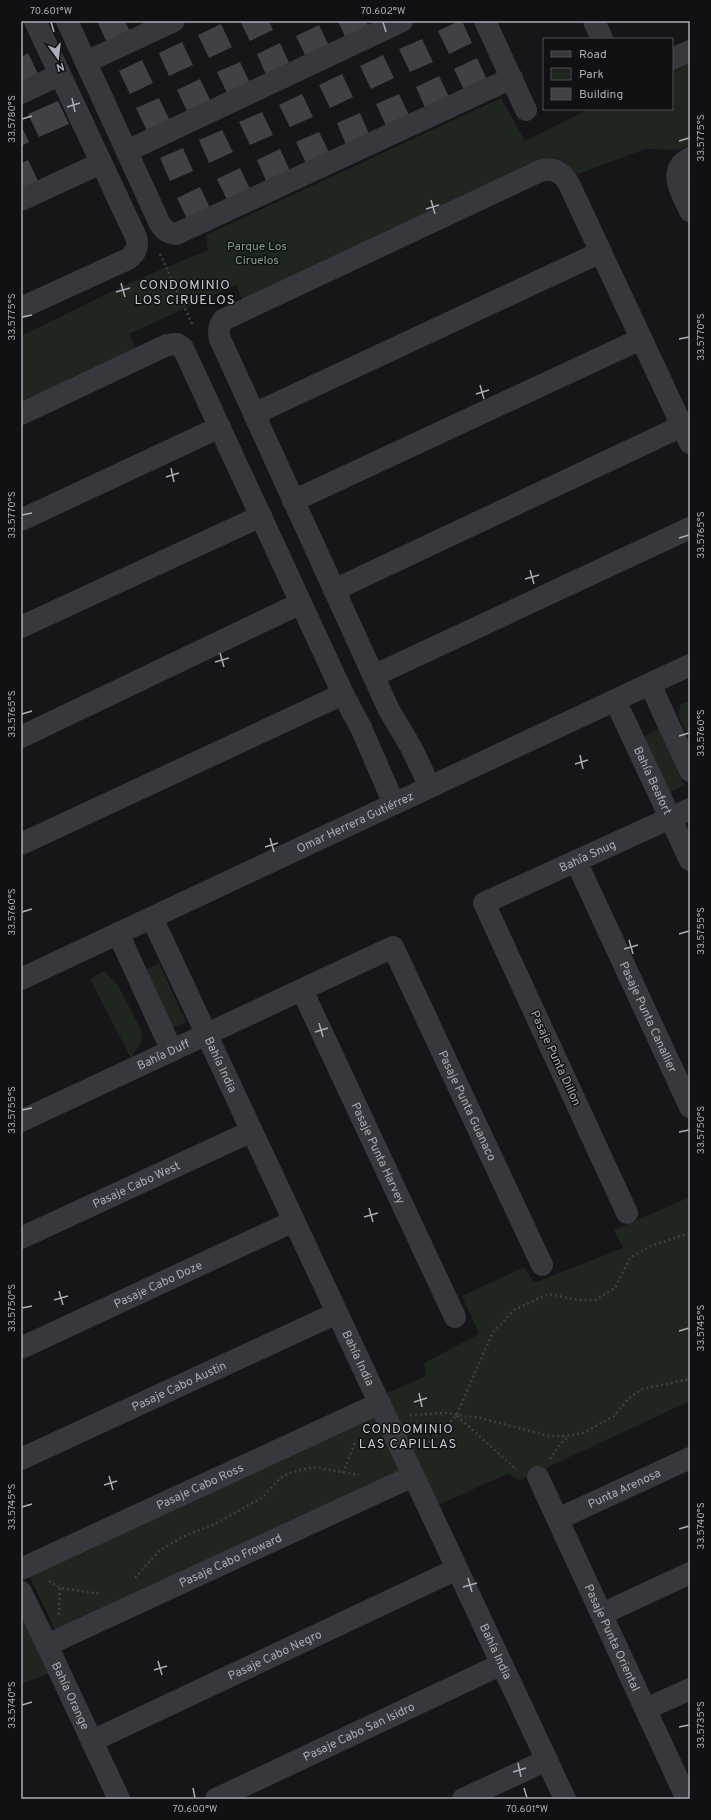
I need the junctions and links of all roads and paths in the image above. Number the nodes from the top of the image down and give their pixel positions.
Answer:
1 (35, 21) edge
2 (67, 21) edge
3 (174, 21) edge
4 (402, 21) edge
5 (485, 21) edge
6 (594, 21) edge
7 (602, 38) edge
8 (690, 51) edge
9 (673, 59) edge
10 (86, 62) junction
11 (59, 75) junction
12 (512, 78) junction
13 (21, 93) edge
14 (526, 110) dead end
15 (127, 152) junction
16 (690, 158) edge
17 (101, 163) junction
18 (21, 200) edge
19 (690, 211) edge
20 (135, 252) junction
21 (601, 252) junction
22 (21, 308) edge
23 (196, 332) dead end
24 (641, 340) junction
25 (21, 414) edge
26 (254, 414) junction
27 (220, 428) junction
28 (686, 435) edge
29 (293, 501) junction
30 (261, 516) junction
31 (21, 520) edge
32 (690, 528) edge
33 (334, 590) junction
34 (301, 603) junction
35 (21, 627) edge
36 (690, 665) edge
37 (373, 676) junction
38 (650, 684) junction
39 (342, 694) junction
40 (615, 700) junction
41 (21, 737) edge
42 (690, 770) edge
43 (430, 787) junction
44 (394, 804) junction
45 (690, 809) edge
46 (670, 818) junction
47 (21, 844) edge
48 (690, 860) edge
49 (576, 861) junction
50 (484, 903) joint
51 (152, 918) junction
52 (118, 933) junction
53 (393, 946) joint
54 (21, 979) edge
55 (302, 990) junction
56 (207, 1034) junction
57 (172, 1051) junction
58 (690, 1107) edge
59 (21, 1121) edge
60 (252, 1131) junction
61 (627, 1213) dead end
62 (294, 1221) junction
63 (690, 1234) edge
64 (21, 1238) edge
65 (542, 1265) dead end
66 (337, 1312) junction
67 (455, 1317) dead end
68 (21, 1348) edge
69 (690, 1379) edge
70 (690, 1383) edge
71 (380, 1403) junction
72 (456, 1416) junction
73 (568, 1436) junction
74 (690, 1458) edge
75 (21, 1459) edge
76 (410, 1468) junction
77 (362, 1476) dead end
78 (538, 1477) junction
79 (558, 1519) junction
80 (25, 1568) edge
81 (457, 1569) junction
82 (690, 1573) edge
83 (132, 1581) dead end
84 (21, 1592) edge
85 (105, 1594) dead end
86 (602, 1614) junction
87 (47, 1645) junction
88 (502, 1664) junction
89 (690, 1689) edge
90 (646, 1709) junction
91 (92, 1741) junction
92 (547, 1760) junction
93 (119, 1799) edge
94 (216, 1799) edge
95 (463, 1799) edge
96 (565, 1799) edge
97 (687, 1799) edge

1 - 11 street
2 - 10 street
3 - 10 street
4 - 15 street
5 - 12 street
6 - 7 street
8 - 9 street
10 - 15 street
11 - 13 street
11 - 17 street
12 - 14 street
12 - 15 street
16 - 19 street
17 - 18 street
17 - 20 street
20 - 22 street
20 - 23 path
21 - 24 street
21 - 26 street
21 - 26 street
24 - 28 street
24 - 29 street
25 - 27 street
26 - 29 street
27 - 30 street
27 - 31 street
28 - 33 street
29 - 33 street
30 - 34 street
30 - 35 street
32 - 37 street
33 - 37 street
34 - 39 street
34 - 41 street
36 - 38 street, Omar Herrera Gutiérrez
37 - 43 street
38 - 40 street, Omar Herrera Gutiérrez
38 - 42 street
39 - 44 street
39 - 47 street
40 - 43 street, Omar Herrera Gutiérrez
40 - 46 street, Bahía Beafort
43 - 44 street, Omar Herrera Gutiérrez
44 - 51 street, Omar Herrera Gutiérrez
45 - 46 street, Bahía Snug
46 - 48 street, Bahía Beafort
46 - 49 street, Bahía Snug
49 - 50 street, Bahía Snug
49 - 58 street, Pasaje Punta Canallier
50 - 61 street, Pasaje Punta Dillon
51 - 52 street, Omar Herrera Gutiérrez
51 - 56 street, Bahía India
52 - 54 street, Omar Herrera Gutiérrez
52 - 57 street
53 - 55 street, Bahía Duff
53 - 65 street, Pasaje Punta Guanaco
55 - 56 street, Bahía Duff
55 - 67 street, Pasaje Punta Harvey
56 - 57 street, Bahía Duff
56 - 60 street, Bahía India
57 - 59 street, Bahía Duff
60 - 62 street, Bahía India
60 - 64 street, Pasaje Cabo West
62 - 66 street, Bahía India
62 - 68 street, Pasaje Cabo Doze
63 - 72 path
66 - 71 street, Bahía India
66 - 75 street, Pasaje Cabo Austin
69 - 70 path
69 - 73 path
71 - 76 street, Bahía India
71 - 80 street, Pasaje Cabo Ross
72 - 73 path
72 - 76 path
72 - 78 path
73 - 78 path
74 - 79 street, Punta Arenosa
76 - 81 street, Bahía India
76 - 87 street, Pasaje Cabo Froward
77 - 83 path
78 - 79 street, Pasaje Punta Oriental
79 - 86 street, Pasaje Punta Oriental
80 - 85 path
81 - 88 street, Bahía India
81 - 91 street, Pasaje Cabo Negro
82 - 86 street
84 - 87 street, Bahía Orange
86 - 90 street, Pasaje Punta Oriental
87 - 91 street, Bahía Orange
88 - 92 street, Bahía India
88 - 94 street, Pasaje Cabo San Isidro
89 - 90 street
90 - 97 street, Pasaje Punta Oriental
91 - 93 street, Bahía Orange
92 - 95 street
92 - 96 street, Bahía India

